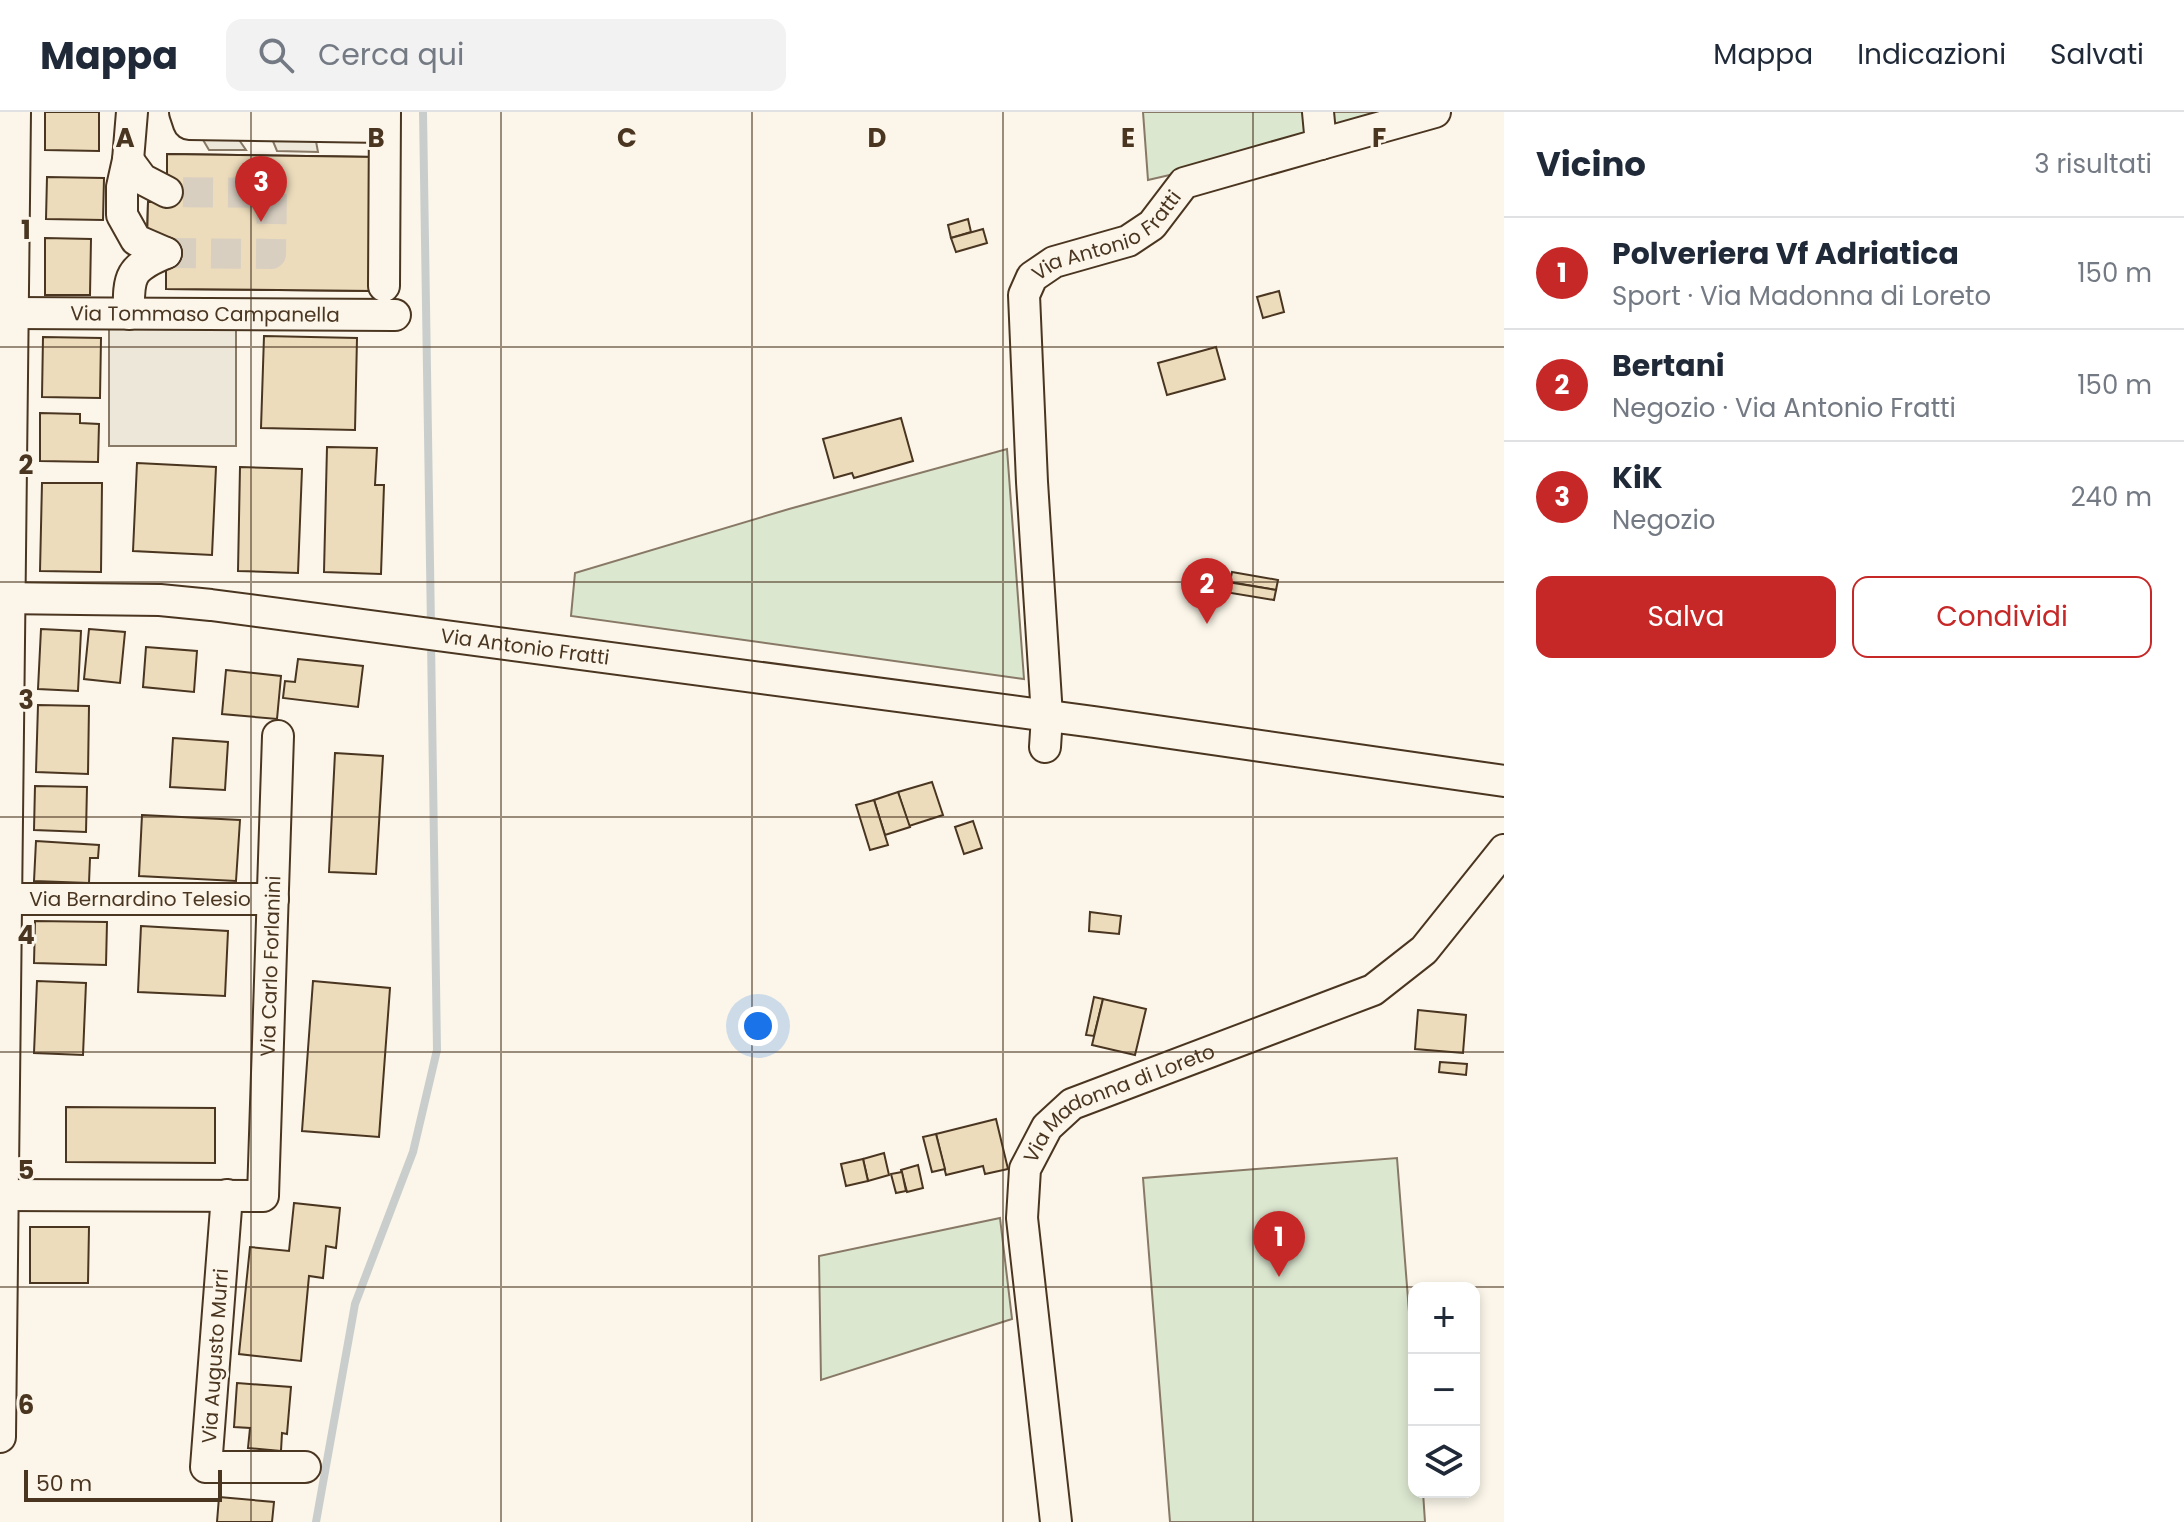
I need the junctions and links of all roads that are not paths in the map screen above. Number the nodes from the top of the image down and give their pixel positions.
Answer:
1 (15, 112) edge
2 (132, 112) edge
3 (185, 112) edge
4 (1318, 112) edge
5 (1435, 112) edge
6 (384, 119) edge
7 (1321, 144) junction
8 (128, 160) junction
9 (167, 192) tunnel mouth
10 (384, 286) dead end
11 (13, 313) junction
12 (129, 314) junction
13 (395, 315) dead end
14 (4, 598) edge
15 (1047, 716) junction
16 (278, 736) dead end
17 (1045, 747) dead end
18 (1504, 781) edge
19 (1504, 850) edge
20 (6, 899) junction
21 (273, 899) junction
22 (2, 1103) edge
23 (1, 1195) edge
24 (227, 1195) junction
25 (0, 1437) edge
26 (305, 1467) dead end
27 (1056, 1522) edge

1 - 11 street
2 - 8 street
3 - 6 street
4 - 7 street
5 - 7 street, Via Antonio Fratti
6 - 10 street
7 - 15 street, Via Antonio Fratti
8 - 9 street
8 - 12 street
11 - 12 street, Via Tommaso Campanella
11 - 14 street
12 - 13 street, Via Tommaso Campanella
14 - 15 street, Via Antonio Fratti
14 - 20 street
15 - 17 street
15 - 18 street, Via Antonio Fratti
16 - 21 street, Via Carlo Forlanini
19 - 27 street, Via Madonna di Loreto
20 - 21 street, Via Bernardino Telesio
20 - 22 street
21 - 24 street, Via Carlo Forlanini
22 - 23 street
23 - 24 street
23 - 25 street
24 - 26 street, Via Augusto Murri

